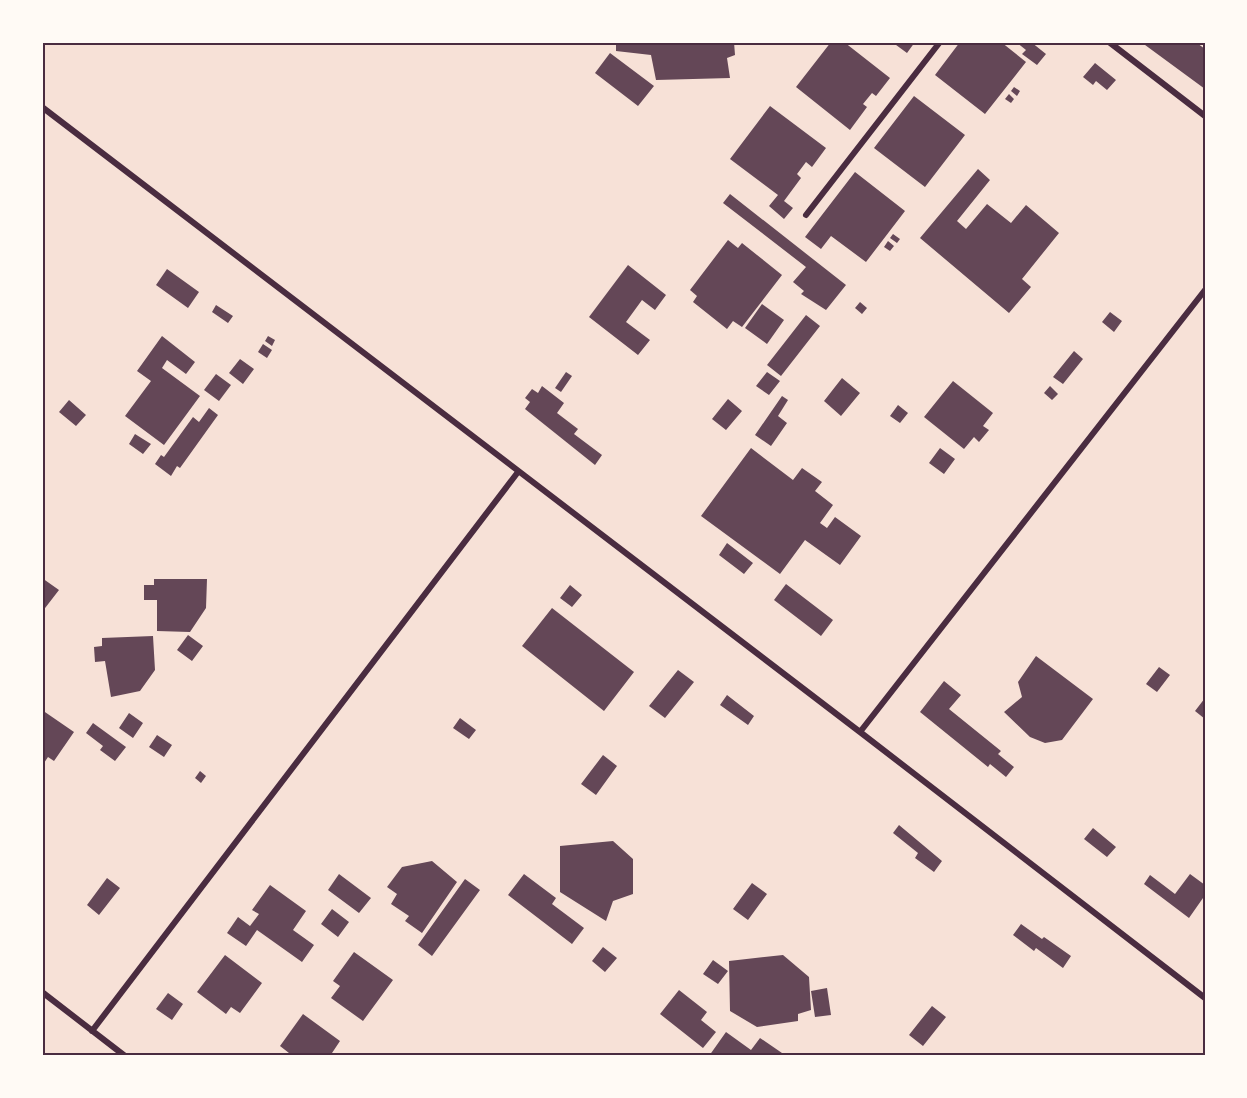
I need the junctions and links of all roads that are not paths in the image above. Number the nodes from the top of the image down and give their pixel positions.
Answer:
1 (940, 42) edge
2 (1109, 42) edge
3 (42, 107) edge
4 (1205, 116) edge
5 (806, 214) dead end
6 (1205, 290) edge
7 (518, 472) junction
8 (860, 732) junction
9 (42, 992) edge
10 (1205, 998) edge
11 (93, 1031) junction
12 (125, 1056) edge

1 - 5 street
2 - 4 street
3 - 7 street
6 - 8 street
7 - 8 street
7 - 11 street
8 - 10 street
9 - 11 street
11 - 12 street

